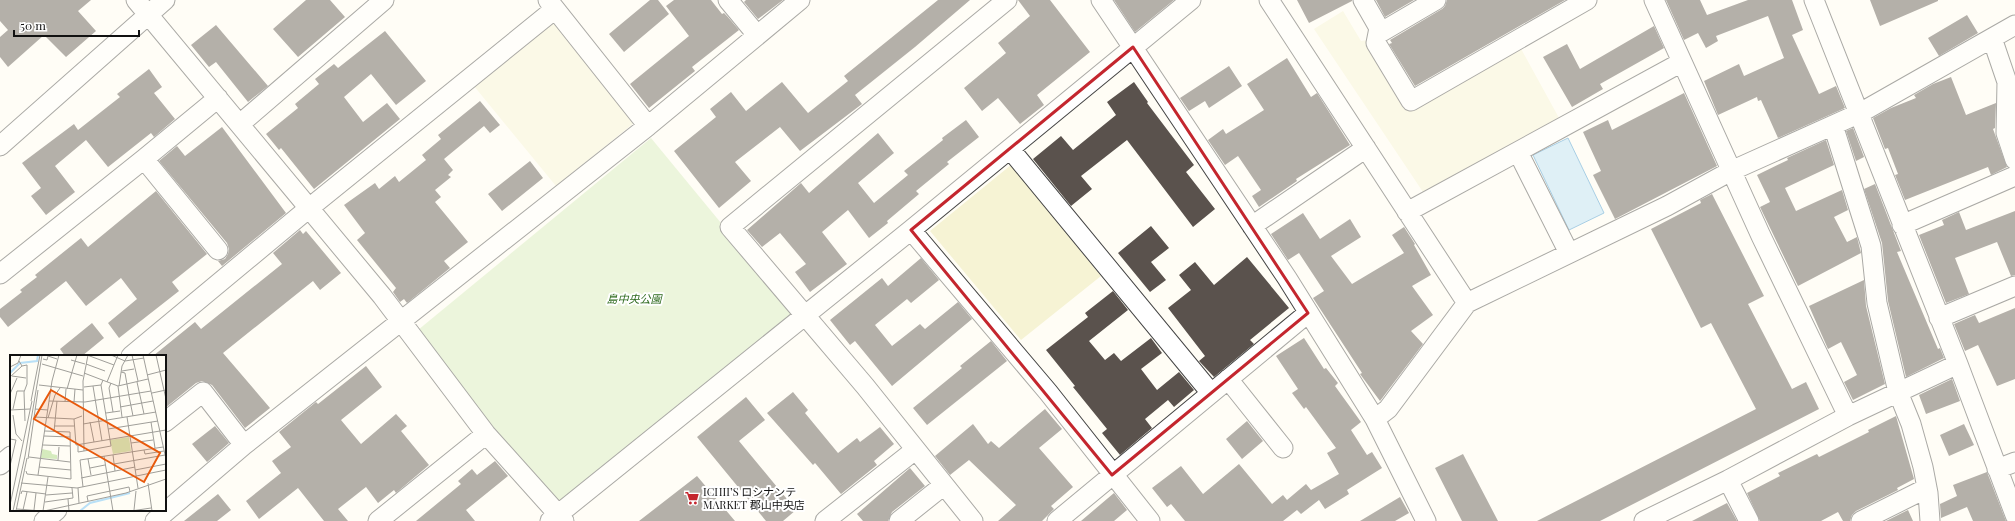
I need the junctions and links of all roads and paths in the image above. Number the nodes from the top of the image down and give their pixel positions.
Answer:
1 (136, 0) edge
2 (165, 0) edge
3 (384, 0) edge
4 (728, 0) edge
5 (800, 0) edge
6 (1007, 0) edge
7 (1101, 0) edge
8 (1190, 0) edge
9 (1269, 0) edge
10 (1363, 0) edge
11 (1436, 0) edge
12 (1587, 0) edge
13 (1654, 0) edge
14 (1814, 0) edge
15 (551, 4) edge
16 (148, 15) junction
17 (2015, 25) edge
18 (1378, 34) junction
19 (757, 36) junction
20 (1992, 38) junction
21 (1133, 47) junction
22 (1682, 62) junction
23 (218, 98) junction
24 (1860, 113) junction
25 (240, 124) junction
26 (1833, 125) junction
27 (648, 126) junction
28 (0, 146) edge
29 (1366, 148) junction
30 (1010, 149) junction
31 (1518, 152) junction
32 (144, 159) junction
33 (2015, 160) edge
34 (1731, 171) junction
35 (2015, 176) edge
36 (308, 209) junction
37 (1407, 212) junction
38 (1902, 225) junction
39 (1252, 226) junction
40 (911, 230) junction
41 (218, 250) dead end
42 (1569, 253) junction
43 (0, 274) edge
44 (2015, 286) edge
45 (1467, 303) junction
46 (1308, 313) junction
47 (804, 316) junction
48 (1939, 318) junction
49 (402, 322) junction
50 (132, 355) edge
51 (1958, 364) junction
52 (1228, 379) junction
53 (1898, 392) junction
54 (1211, 393) junction
55 (1848, 416) junction
56 (1374, 419) junction
57 (166, 421) edge
58 (486, 434) junction
59 (244, 445) junction
60 (1283, 448) dead end
61 (915, 450) junction
62 (10, 457) edge
63 (2015, 462) edge
64 (0, 465) edge
65 (1997, 469) junction
66 (1112, 475) junction
67 (1728, 480) junction
68 (944, 486) junction
69 (1927, 488) junction
70 (56, 511) edge
71 (2015, 516) edge
72 (557, 519) edge
73 (44, 521) edge
74 (155, 521) edge
75 (378, 521) edge
76 (825, 521) edge
77 (899, 521) edge
78 (973, 521) edge
79 (1057, 521) edge
80 (1150, 521) edge
81 (1426, 521) edge
82 (1644, 521) edge
83 (1749, 521) edge
84 (1861, 521) edge
85 (1930, 521) edge

1 - 16 street
2 - 16 street
3 - 25 street
4 - 19 street
5 - 19 street
6 - 47 street
7 - 21 street
8 - 21 street
9 - 29 street
10 - 18 street
11 - 18 street
12 - 18 street
13 - 22 street
14 - 24 street
15 - 27 street
15 - 36 street
16 - 23 street
16 - 28 street
17 - 20 street
19 - 27 street
20 - 24 street
20 - 33 street
21 - 30 street
21 - 39 street
22 - 31 street
22 - 34 street
23 - 25 street
23 - 32 street
24 - 26 street
24 - 38 street
25 - 36 street
26 - 34 street
26 - 53 street
27 - 49 street
29 - 37 street
29 - 39 street
30 - 40 street
30 - 54 street
31 - 37 street
31 - 42 street
32 - 41 street
32 - 43 street
34 - 42 street
34 - 55 street
35 - 38 street
36 - 49 street
36 - 50 street
37 - 45 street
38 - 48 street
39 - 46 street
40 - 47 street
40 - 66 street
42 - 45 street
44 - 48 street
45 - 56 street
46 - 52 street
46 - 56 street
47 - 61 street
47 - 72 street
48 - 51 street
49 - 58 street
49 - 59 street
51 - 53 street
51 - 65 street
52 - 54 street
52 - 60 street
53 - 55 street
53 - 69 street
54 - 66 street
55 - 67 street
56 - 81 street
57 - 59 street
58 - 72 street
58 - 75 street
59 - 74 street
61 - 68 street
61 - 76 street
62 - 64 street
63 - 65 street
65 - 71 street
66 - 79 street
66 - 80 street
67 - 82 street
67 - 83 street
68 - 77 street
68 - 78 street
69 - 84 street
69 - 85 street
70 - 73 street

